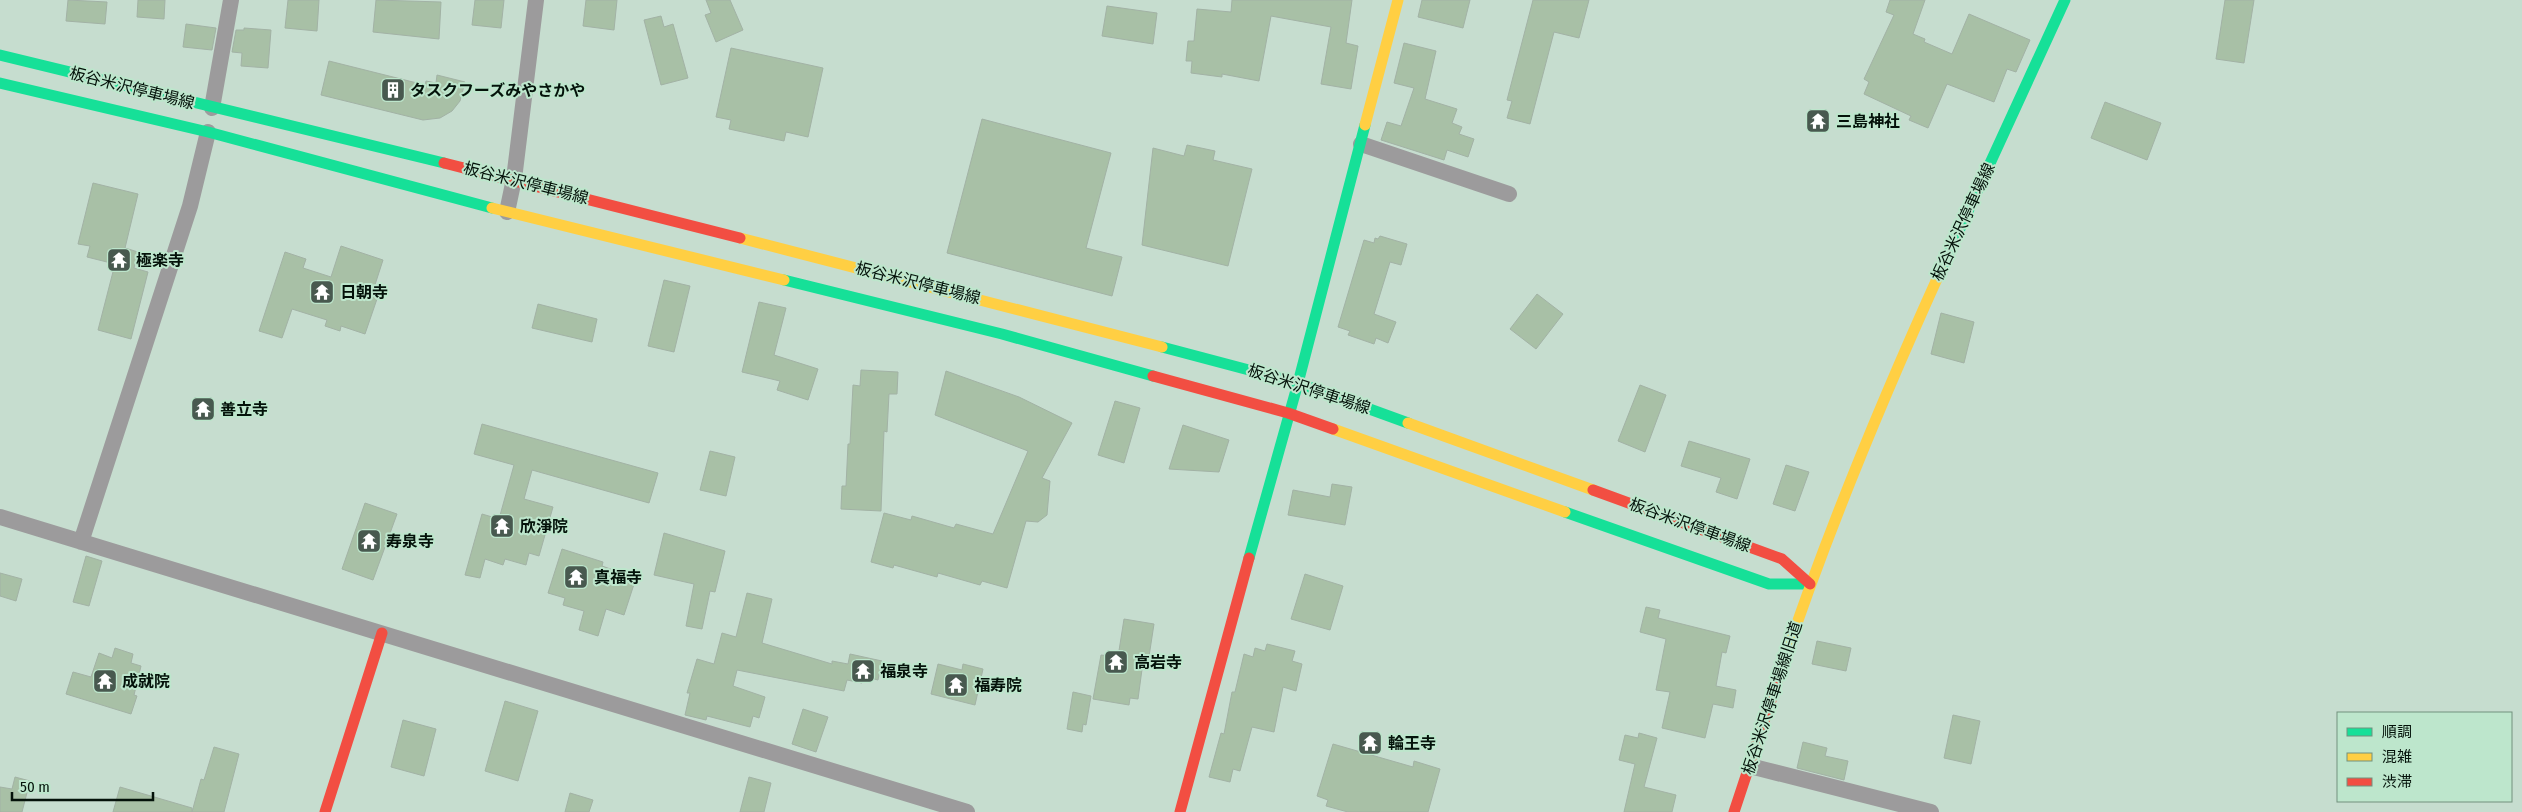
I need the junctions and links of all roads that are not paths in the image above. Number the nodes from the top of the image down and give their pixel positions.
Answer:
1 (231, 0) edge
2 (536, 0) edge
3 (1398, 0) edge
4 (2065, 0) edge
5 (0, 55) edge
6 (0, 83) edge
7 (212, 108) junction
8 (208, 132) junction
9 (1361, 144) junction
10 (514, 179) junction
11 (1509, 194) dead end
12 (508, 212) junction
13 (1298, 383) junction
14 (1288, 413) junction
15 (0, 517) edge
16 (81, 542) junction
17 (1810, 584) junction
18 (382, 633) junction
19 (1750, 766) junction
20 (325, 812) edge
21 (967, 812) edge
22 (1180, 812) edge
23 (1734, 812) edge
24 (1931, 812) edge

1 - 7 street
2 - 10 street
3 - 9 main road
4 - 17 main road, 板谷米沢停車場線
5 - 7 main road, 板谷米沢停車場線
6 - 8 main road, 板谷米沢停車場線
7 - 10 main road, 板谷米沢停車場線
8 - 12 main road, 板谷米沢停車場線
8 - 16 street
9 - 11 street
9 - 13 main road
10 - 12 street
10 - 13 main road, 板谷米沢停車場線
12 - 14 main road, 板谷米沢停車場線
13 - 14 main road
13 - 17 main road, 板谷米沢停車場線
14 - 17 main road, 板谷米沢停車場線
14 - 22 main road
15 - 16 street
16 - 18 street
17 - 19 main road, 板谷米沢停車場線旧道
18 - 20 main road
18 - 21 street
19 - 23 main road, 板谷米沢停車場線旧道
19 - 24 street

